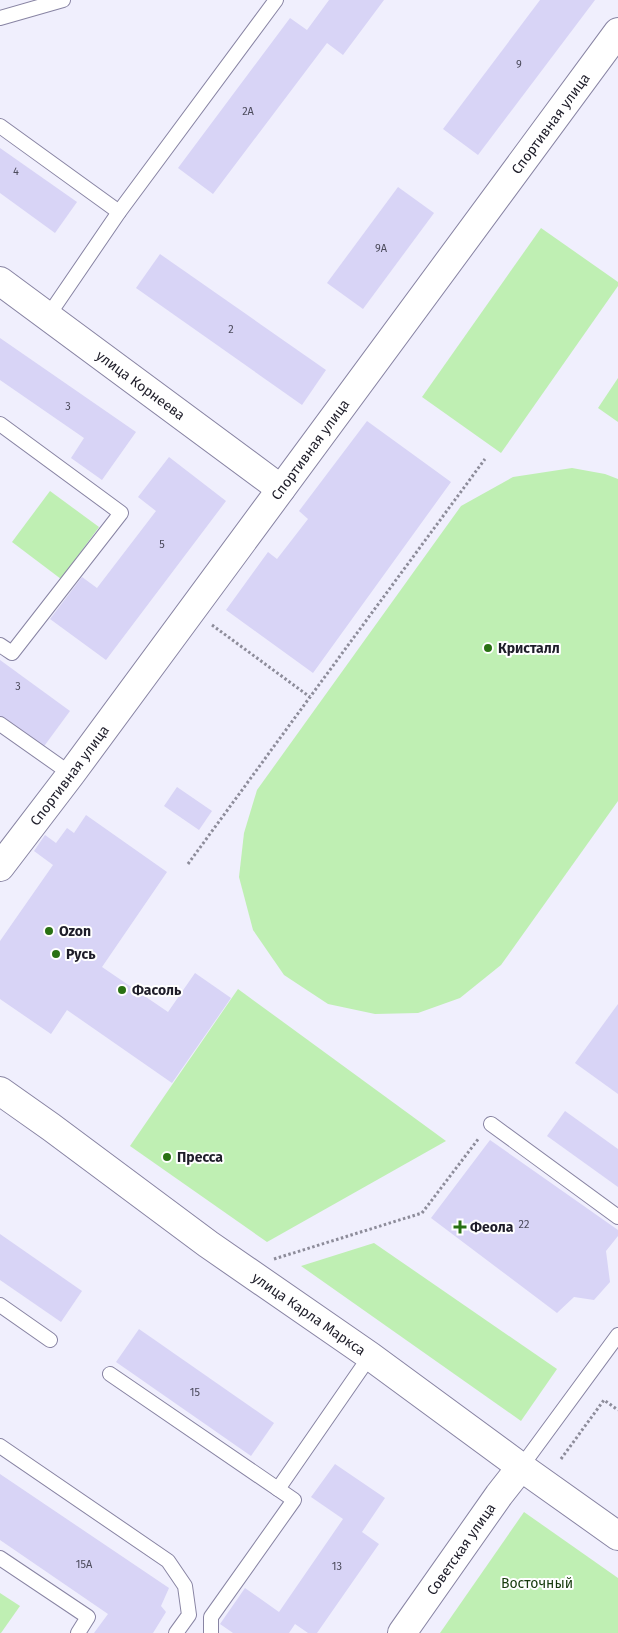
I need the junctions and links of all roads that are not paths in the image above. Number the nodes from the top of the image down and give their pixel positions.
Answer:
1 (63, 0) edge
2 (276, 0) edge
3 (0, 18) edge
4 (618, 32) edge
5 (0, 126) edge
6 (119, 212) junction
7 (0, 281) edge
8 (48, 316) junction
9 (0, 424) edge
10 (281, 488) junction
11 (0, 645) edge
12 (0, 724) edge
13 (70, 774) junction
14 (0, 867) edge
15 (0, 1091) edge
16 (491, 1124) road end
17 (618, 1217) edge
18 (0, 1305) edge
19 (618, 1335) edge
20 (50, 1340) dead end
21 (370, 1356) junction
22 (110, 1374) dead end
23 (0, 1446) edge
24 (521, 1466) junction
25 (278, 1488) junction
26 (618, 1536) edge
27 (0, 1558) edge
28 (78, 1633) edge
29 (176, 1633) edge
30 (211, 1633) edge
31 (402, 1633) edge

1 - 3 lane
2 - 6 lane
4 - 10 street, Спортивная улица
5 - 6 lane
6 - 8 lane
7 - 8 street, улица Корнеева
8 - 10 street, улица Корнеева
9 - 11 lane
10 - 13 street, Спортивная улица
12 - 13 lane
13 - 14 street, Спортивная улица
15 - 21 street, улица Карла Маркса
16 - 17 lane
18 - 20 lane
19 - 24 lane
21 - 24 street, улица Карла Маркса
21 - 25 lane
22 - 25 lane
23 - 29 lane
24 - 26 street, улица Карла Маркса
24 - 31 street, Советская улица
25 - 30 lane
27 - 28 lane

